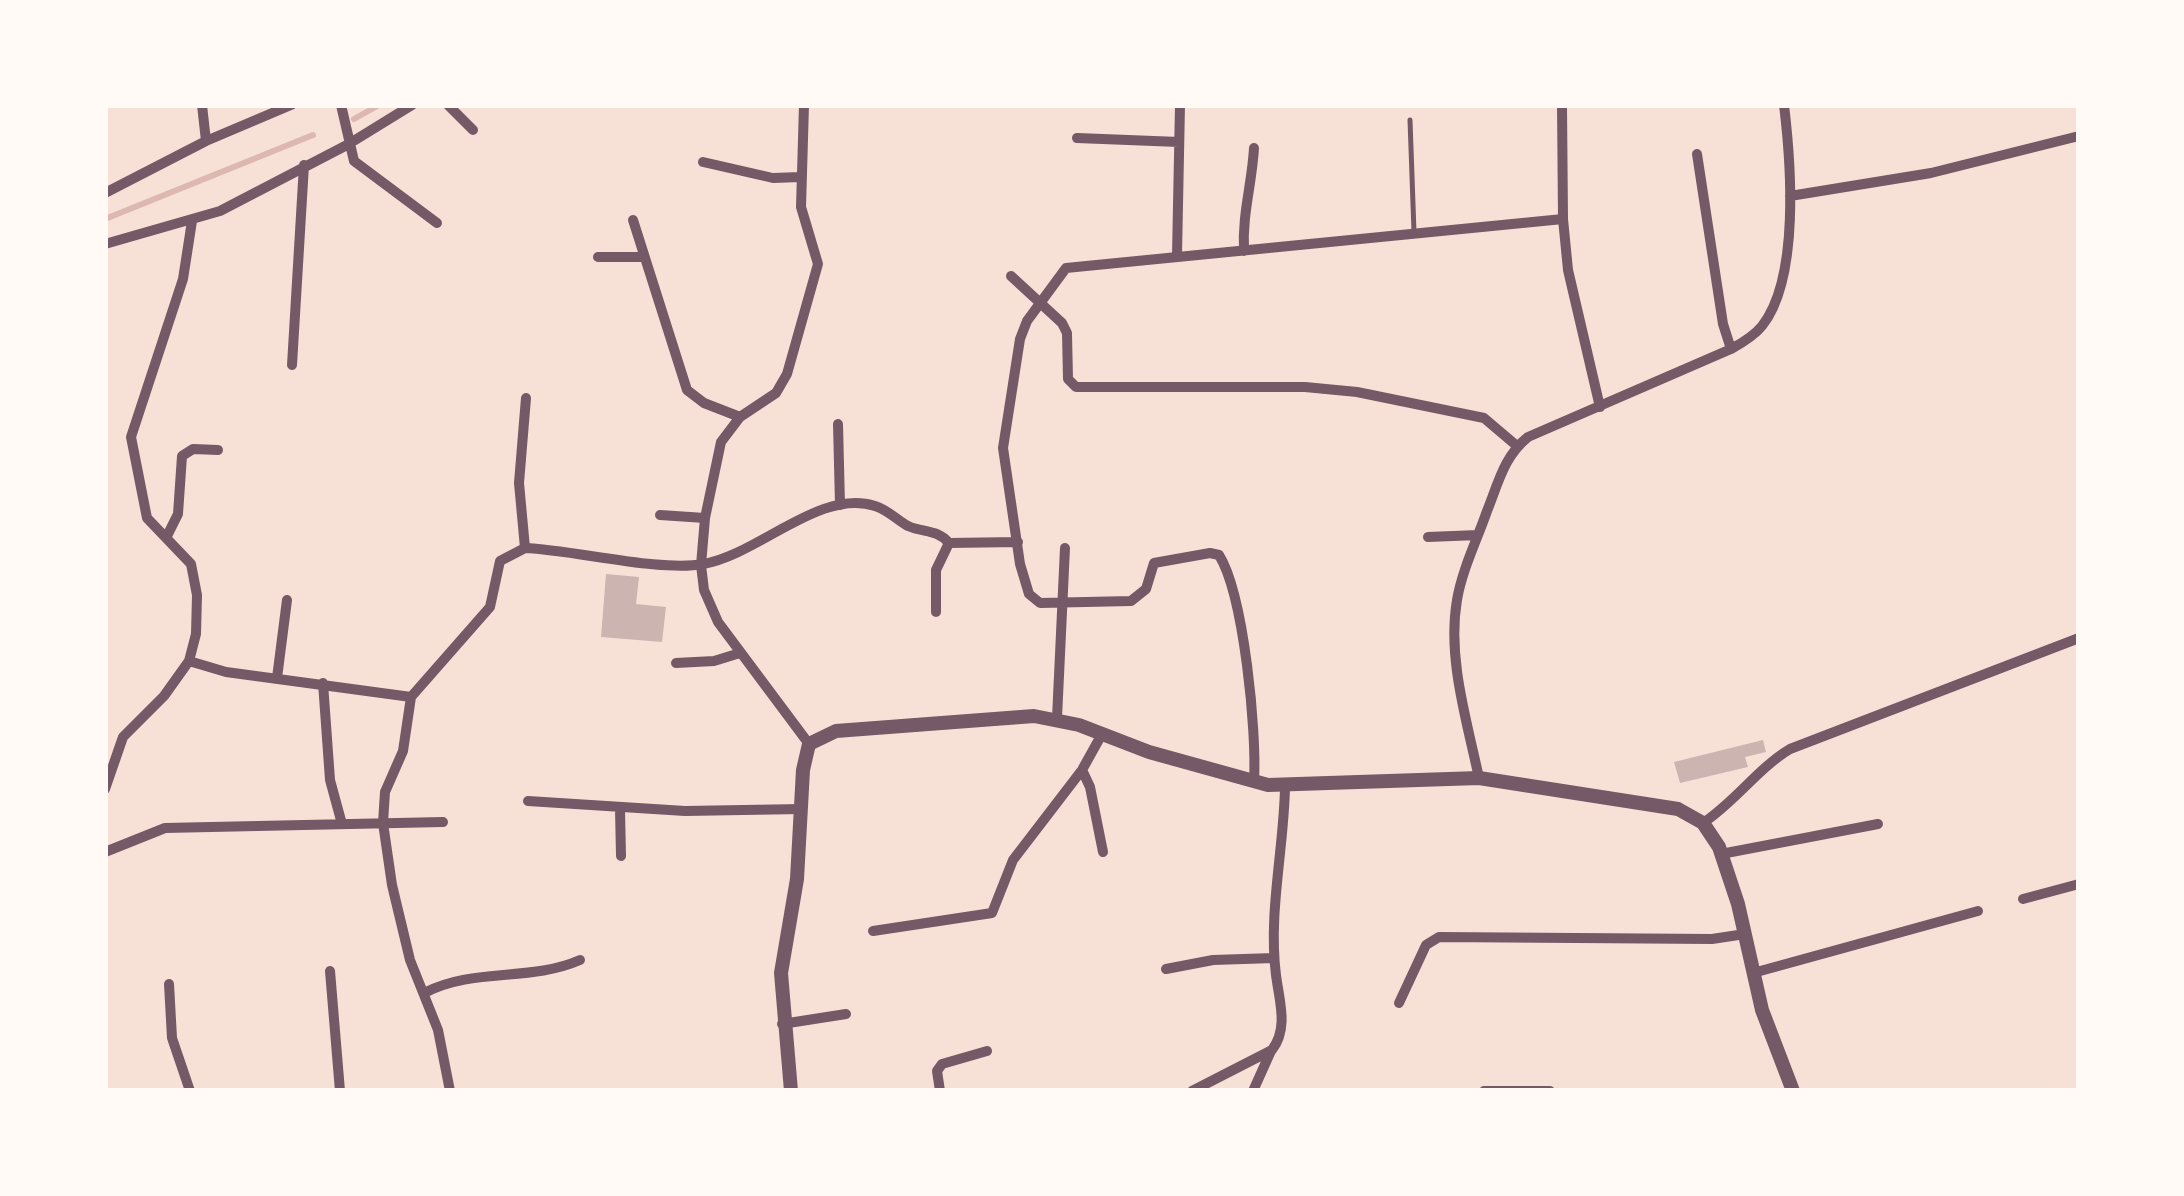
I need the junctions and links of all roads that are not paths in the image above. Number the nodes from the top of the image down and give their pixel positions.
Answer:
1 (202, 105) edge
2 (291, 105) edge
3 (341, 105) edge
4 (412, 105) edge
5 (448, 105) edge
6 (804, 105) edge
7 (1180, 105) edge
8 (1562, 105) edge
9 (1784, 105) edge
10 (1410, 120) dead end
11 (473, 130) dead end
12 (2079, 136) edge
13 (1077, 138) dead end
14 (206, 141) junction
15 (1179, 142) junction
16 (347, 145) junction
17 (1254, 148) dead end
18 (1698, 154) dead end
19 (703, 162) dead end
20 (304, 164) junction
21 (801, 177) junction
22 (105, 193) edge
23 (1790, 196) junction
24 (1564, 219) junction
25 (633, 220) dead end
26 (192, 221) junction
27 (437, 223) dead end
28 (1414, 234) junction
29 (105, 244) edge
30 (1244, 251) junction
31 (1177, 255) junction
32 (642, 257) junction
33 (598, 258) dead end
34 (1011, 276) dead end
35 (1040, 302) junction
36 (1731, 349) junction
37 (292, 365) dead end
38 (526, 398) dead end
39 (1600, 408) junction
40 (740, 417) junction
41 (838, 424) dead end
42 (1517, 446) junction
43 (218, 450) dead end
44 (840, 505) junction
45 (660, 516) dead end
46 (705, 518) junction
47 (1478, 536) junction
48 (1428, 537) dead end
49 (166, 538) junction
50 (1018, 542) junction
51 (949, 543) junction
52 (526, 548) junction
53 (1066, 548) dead end
54 (701, 564) junction
55 (288, 600) dead end
56 (1064, 606) junction
57 (936, 612) dead end
58 (2078, 641) edge
59 (740, 653) junction
60 (189, 661) junction
61 (676, 663) dead end
62 (277, 678) junction
63 (323, 683) junction
64 (411, 697) junction
65 (1056, 718) junction
66 (1102, 734) junction
67 (808, 744) junction
68 (1082, 770) junction
69 (1480, 778) junction
70 (1254, 782) junction
71 (1285, 787) junction
72 (105, 789) edge
73 (528, 801) dead end
74 (802, 808) junction
75 (620, 809) junction
76 (383, 822) junction
77 (443, 822) dead end
78 (1703, 823) junction
79 (342, 824) junction
80 (1878, 824) dead end
81 (105, 852) edge
82 (1103, 852) dead end
83 (1722, 854) junction
84 (621, 856) dead end
85 (2079, 884) edge
86 (2023, 899) dead end
87 (1978, 912) dead end
88 (873, 931) dead end
89 (1745, 934) junction
90 (1274, 958) junction
91 (580, 960) dead end
92 (1166, 968) dead end
93 (330, 971) dead end
94 (1753, 973) junction
95 (168, 984) dead end
96 (424, 993) junction
97 (1399, 1003) dead end
98 (846, 1014) dead end
99 (782, 1024) junction
100 (1272, 1050) junction
101 (987, 1051) dead end
102 (190, 1091) edge
103 (340, 1091) edge
104 (450, 1091) edge
105 (792, 1091) edge
106 (940, 1091) edge
107 (1192, 1091) edge
108 (1252, 1091) edge
109 (1484, 1091) edge
110 (1550, 1091) edge
111 (1793, 1091) edge

1 - 14 street
2 - 14 street
3 - 16 street
4 - 16 street
5 - 11 street
6 - 21 street
7 - 15 street
8 - 24 street
9 - 23 street
10 - 28 lane
12 - 23 street
13 - 15 street
14 - 22 street
15 - 31 street
16 - 20 street
16 - 27 street
17 - 30 street
18 - 36 street
19 - 21 street
20 - 26 street
20 - 37 street
21 - 40 street
23 - 36 street
24 - 28 street
24 - 39 street
25 - 32 street
26 - 29 street
26 - 49 street
28 - 30 street
30 - 31 street
31 - 35 street
32 - 33 street
32 - 40 street
34 - 35 street
35 - 42 street
35 - 50 street
36 - 39 street
38 - 52 street
39 - 42 street
40 - 46 street
41 - 44 street
42 - 47 street
43 - 49 street
44 - 51 street
44 - 54 street
45 - 46 street
46 - 54 street
47 - 48 street
47 - 69 street
49 - 60 street
50 - 51 street
50 - 56 street
51 - 57 street
52 - 54 street
52 - 64 street
53 - 56 street
54 - 59 street
55 - 62 street
56 - 65 street
56 - 70 street
58 - 78 street
59 - 61 street
59 - 67 street
60 - 62 street
60 - 72 street
62 - 63 street
63 - 64 street
63 - 79 street
64 - 76 street
65 - 66 street
65 - 67 street
66 - 68 street
66 - 70 street
67 - 74 street
68 - 82 street
68 - 88 street
69 - 71 street
69 - 78 street
70 - 71 street
71 - 90 street
73 - 75 street
74 - 75 street
74 - 99 street
75 - 84 street
76 - 77 street
76 - 79 street
76 - 96 street
78 - 83 street
79 - 81 street
80 - 83 street
83 - 89 street
85 - 86 street
87 - 94 street
89 - 94 street
89 - 97 street
90 - 92 street
90 - 100 street
91 - 96 street
93 - 103 street
94 - 111 street
95 - 102 street
96 - 104 street
98 - 99 street
99 - 105 street
100 - 107 street
100 - 108 street
101 - 106 street
109 - 110 street

